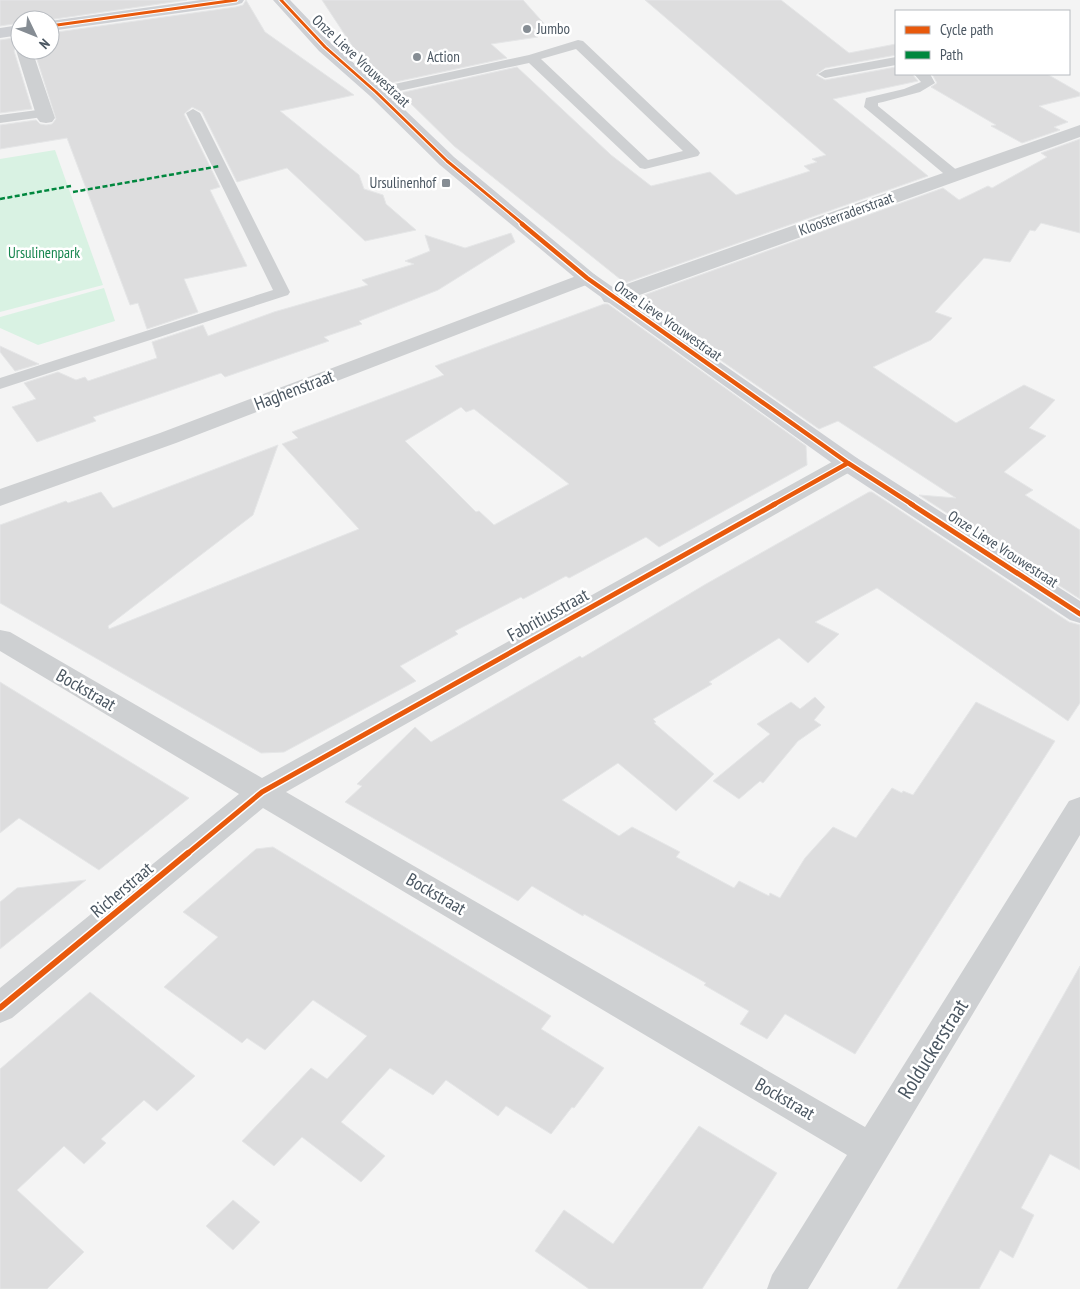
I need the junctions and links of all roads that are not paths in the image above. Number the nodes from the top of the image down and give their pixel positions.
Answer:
1 (236, 0) edge
2 (281, 0) edge
3 (60, 25) edge
4 (532, 58) junction
5 (27, 60) edge
6 (895, 61) edge
7 (825, 74) dead end
8 (923, 75) edge
9 (376, 92) junction
10 (193, 113) dead end
11 (45, 115) joint
12 (0, 119) edge
13 (1080, 131) edge
14 (954, 176) junction
15 (586, 278) junction
16 (612, 297) junction
17 (0, 384) edge
18 (848, 463) junction
19 (3, 491) edge
20 (1080, 614) edge
21 (0, 640) edge
22 (262, 792) junction
23 (1080, 809) edge
24 (0, 1008) edge
25 (871, 1150) junction
26 (786, 1289) edge

1 - 3 street
2 - 9 street, Onze Lieve Vrouwestraat
4 - 4 lane
4 - 9 lane
5 - 11 street
6 - 7 lane
8 - 14 lane
9 - 15 street, Onze Lieve Vrouwestraat
10 - 17 lane
11 - 12 lane
13 - 14 street, Kloosterraderstraat
14 - 16 street, Kloosterraderstraat
15 - 16 street, Onze Lieve Vrouwestraat
15 - 19 street, Haghenstraat
16 - 18 street, Onze Lieve Vrouwestraat
18 - 20 street, Onze Lieve Vrouwestraat
18 - 22 street, Fabritiusstraat
21 - 22 street, Bockstraat
22 - 24 street, Richerstraat
22 - 25 street, Bockstraat
23 - 25 street, Rolduckerstraat
25 - 26 street, Rolduckerstraat

